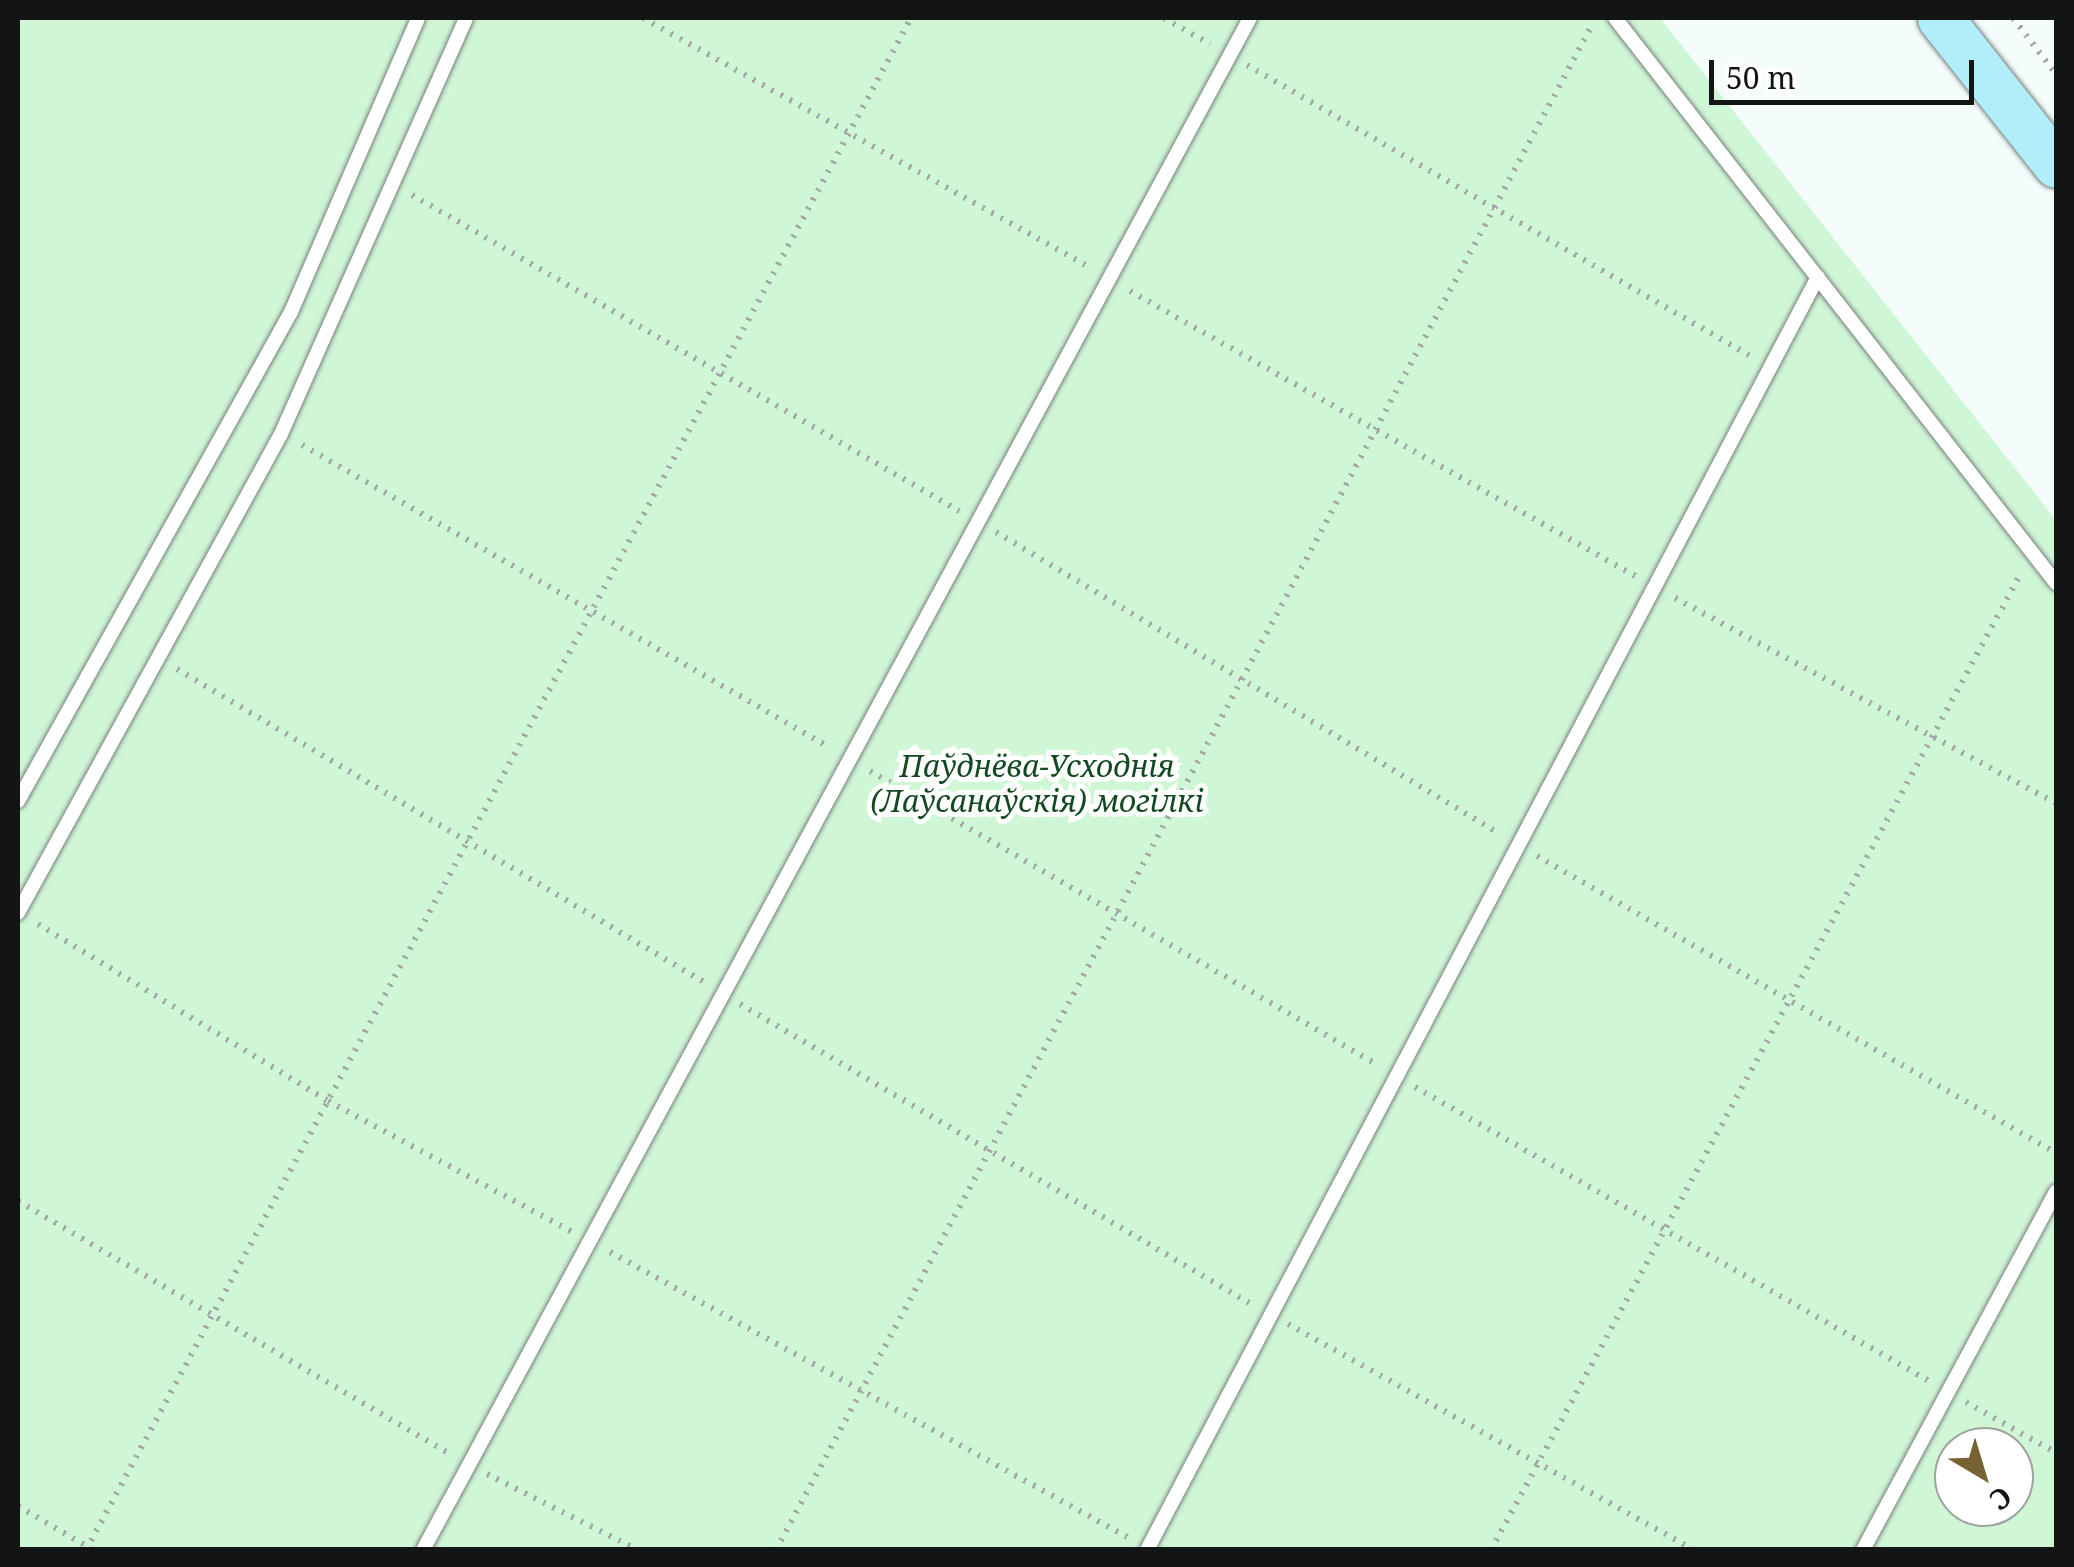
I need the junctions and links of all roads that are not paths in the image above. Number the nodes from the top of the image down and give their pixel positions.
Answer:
1 (418, 18) edge
2 (466, 18) edge
3 (1250, 18) edge
4 (1615, 18) edge
5 (1940, 18) edge
6 (2056, 166) edge
7 (1818, 277) junction
8 (2056, 582) edge
9 (18, 801) edge
10 (18, 913) edge
11 (2056, 1192) edge
12 (423, 1550) edge
13 (1147, 1550) edge
14 (1863, 1550) edge

1 - 9 lane
2 - 10 lane
3 - 12 lane
4 - 7 lane
5 - 6 main road
7 - 8 lane
7 - 13 lane
11 - 14 lane

